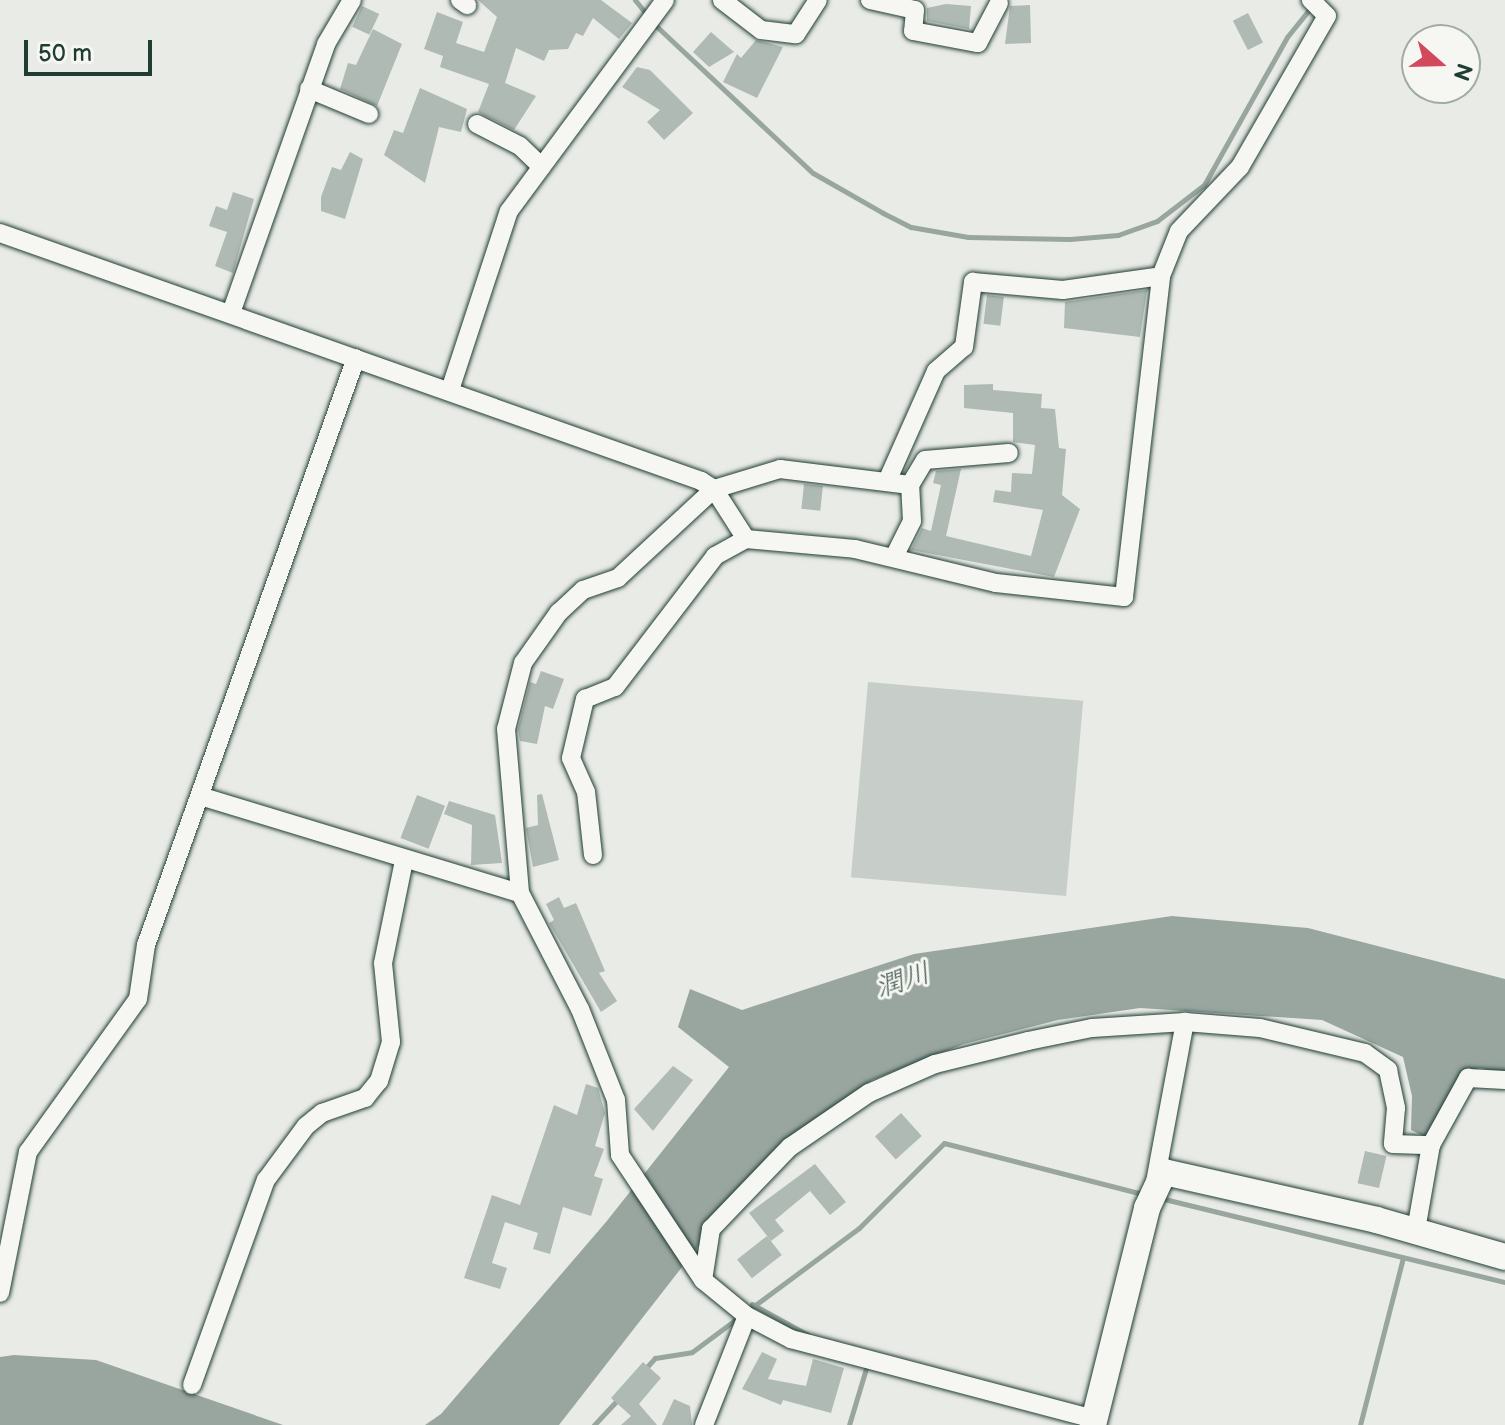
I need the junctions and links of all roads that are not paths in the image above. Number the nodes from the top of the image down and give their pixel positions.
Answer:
1 (352, 0) edge
2 (722, 0) edge
3 (818, 0) edge
4 (870, 0) edge
5 (663, 2) edge
6 (999, 3) dead end
7 (1317, 6) edge
8 (309, 89) junction
9 (369, 114) dead end
10 (477, 124) dead end
11 (542, 167) junction
12 (0, 233) edge
13 (1161, 276) junction
14 (231, 313) junction
15 (356, 358) junction
16 (450, 390) junction
17 (1009, 453) dead end
18 (888, 479) junction
19 (910, 485) junction
20 (714, 489) junction
21 (746, 539) junction
22 (894, 557) junction
23 (200, 796) junction
24 (593, 855) dead end
25 (404, 861) junction
26 (520, 893) junction
27 (1185, 1022) junction
28 (1505, 1080) edge
29 (1431, 1145) junction
30 (1155, 1182) junction
31 (8, 1228) edge
32 (1406, 1228) junction
33 (1505, 1257) edge
34 (703, 1280) junction
35 (0, 1293) edge
36 (747, 1316) junction
37 (192, 1385) dead end
38 (1093, 1422) edge
39 (704, 1425) edge

1 - 8 street
2 - 3 street
4 - 6 street
5 - 11 street
7 - 13 street
8 - 9 street
8 - 14 street
10 - 11 street
11 - 16 street
12 - 14 street
13 - 18 street
13 - 22 street
14 - 15 street
15 - 16 street
15 - 23 street
16 - 20 street
17 - 19 street
18 - 19 street
18 - 20 street
19 - 22 street
20 - 21 street
20 - 26 street
21 - 22 street
21 - 24 street
23 - 25 street
23 - 31 street
25 - 26 street
25 - 37 street
26 - 34 street
27 - 29 street
27 - 30 street
27 - 34 street
28 - 29 street
29 - 32 street
30 - 32 street
30 - 38 street
31 - 35 street
32 - 33 street
34 - 36 street
36 - 38 street
36 - 39 street

